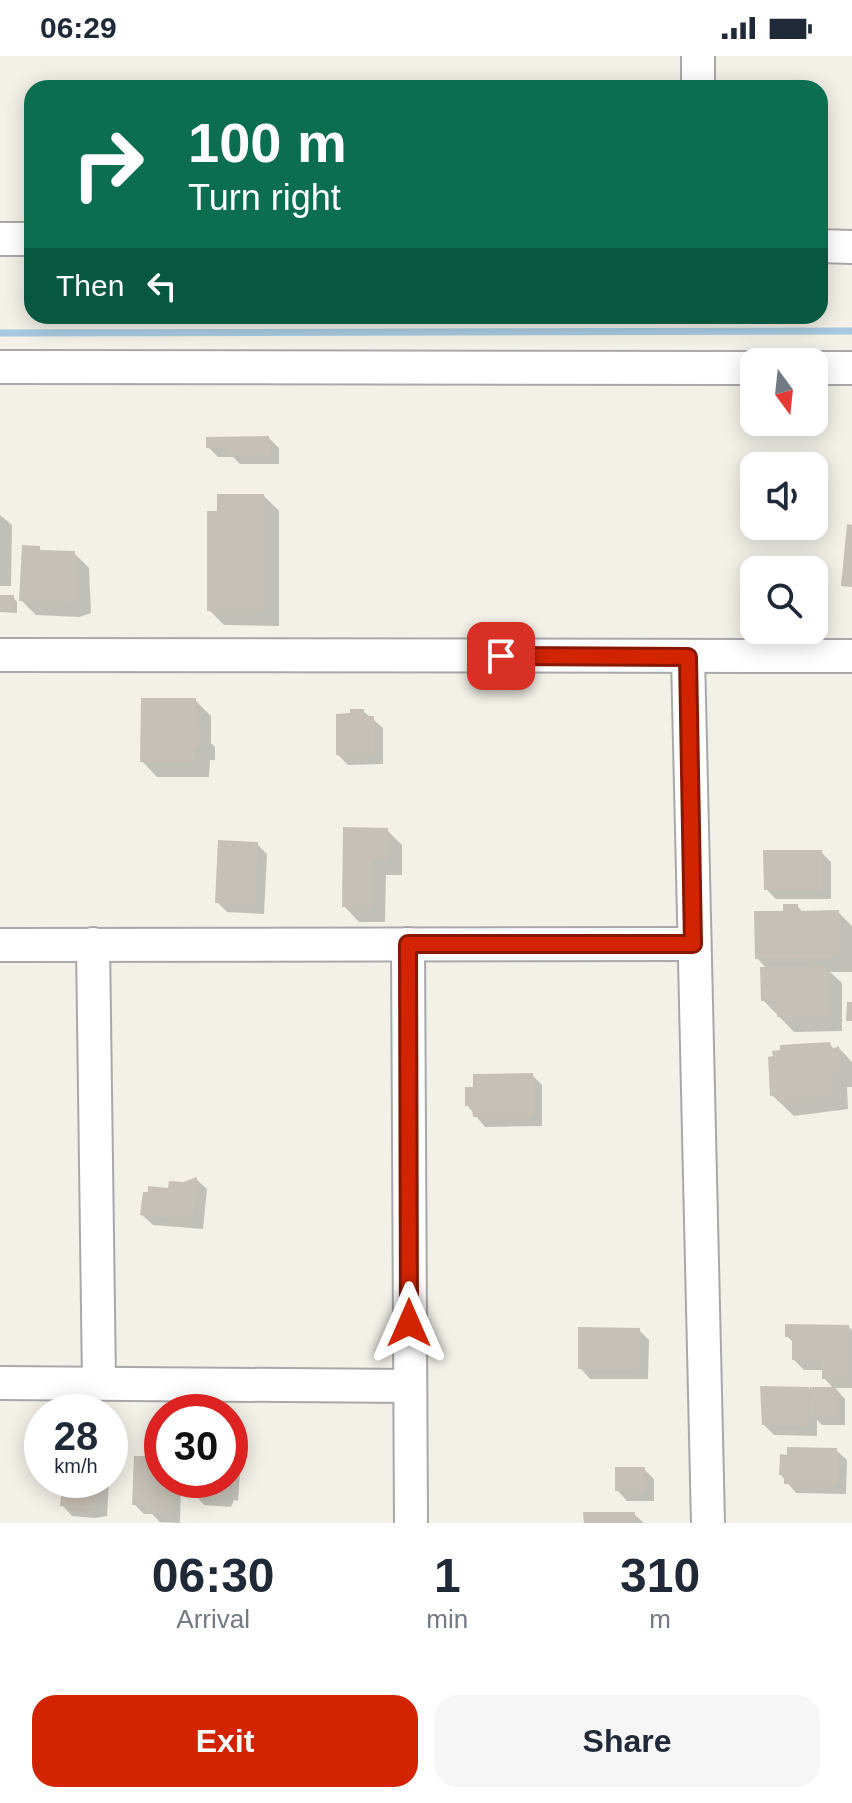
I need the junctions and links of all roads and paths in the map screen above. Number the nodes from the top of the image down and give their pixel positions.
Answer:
1 (698, 56) edge
2 (698, 80) edge
3 (0, 239) edge
4 (24, 239) edge
5 (828, 246) edge
6 (852, 247) edge
7 (0, 367) edge
8 (740, 368) edge
9 (828, 368) edge
10 (852, 368) edge
11 (0, 655) edge
12 (852, 656) edge
13 (688, 657) junction
14 (93, 944) junction
15 (408, 944) junction
16 (693, 944) junction
17 (0, 945) edge
18 (0, 1383) edge
19 (99, 1383) junction
20 (409, 1386) junction
21 (411, 1523) edge
22 (708, 1523) edge

1 - 2 street
3 - 4 street
5 - 6 street
7 - 8 street
9 - 10 street
11 - 13 street
12 - 13 street
13 - 16 street
14 - 15 street
14 - 17 street
14 - 19 street
15 - 16 street
15 - 20 street
16 - 22 street
18 - 19 street
19 - 20 street
20 - 21 street

